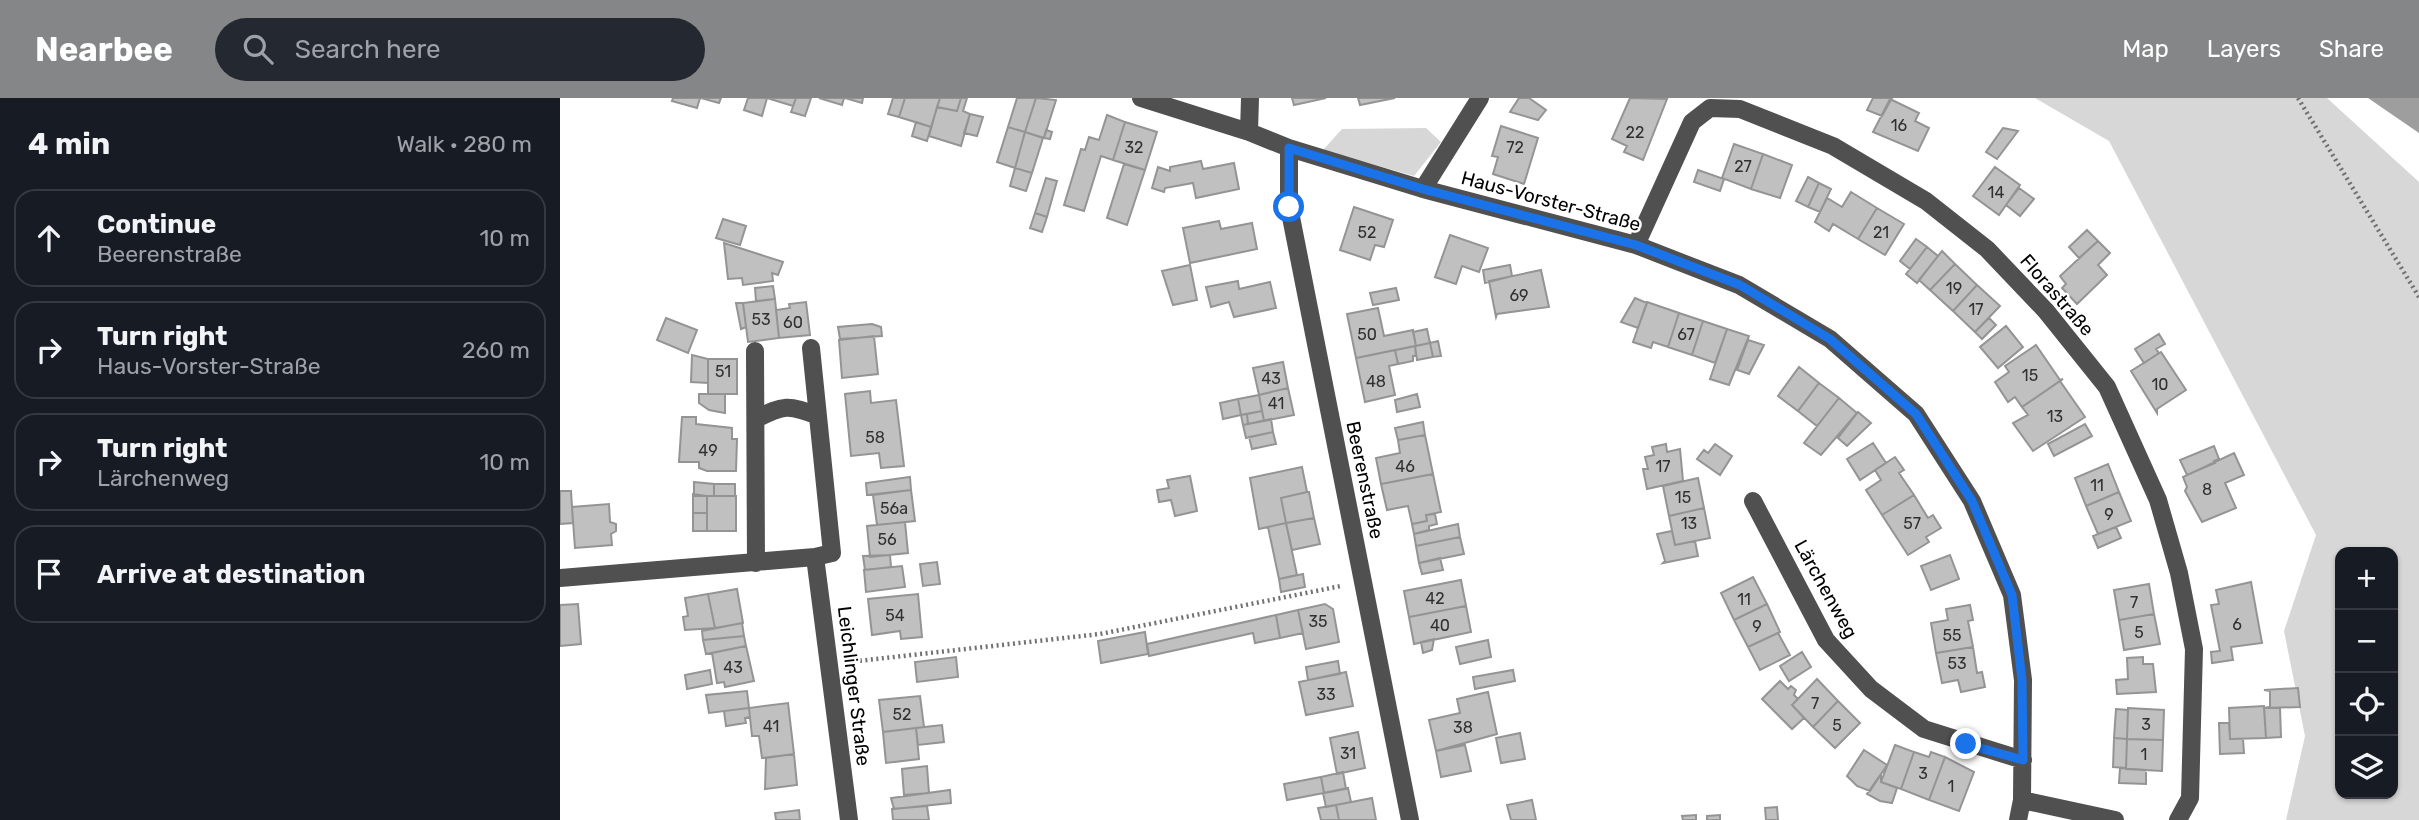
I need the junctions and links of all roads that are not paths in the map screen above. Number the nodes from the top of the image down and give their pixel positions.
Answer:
1 (1141, 98) edge
2 (1250, 98) edge
3 (1480, 98) edge
4 (1249, 132) junction
5 (1289, 148) junction
6 (1423, 189) junction
7 (1636, 245) junction
8 (811, 348) dead end
9 (755, 351) dead end
10 (818, 416) junction
11 (756, 419) junction
12 (1753, 501) dead end
13 (815, 557) junction
14 (756, 563) junction
15 (560, 578) edge
16 (2023, 760) junction
17 (2022, 800) junction
18 (849, 820) edge
19 (1410, 820) edge
20 (2018, 820) edge
21 (2115, 820) edge
22 (2178, 820) edge

1 - 4 street, Haus-Vorster-Straße
2 - 4 street
3 - 6 street
4 - 5 street, Haus-Vorster-Straße
5 - 6 street, Haus-Vorster-Straße
5 - 19 street, Beerenstraße
6 - 7 street, Haus-Vorster-Straße
7 - 16 street, Haus-Vorster-Straße
7 - 22 street, Florastraße
8 - 10 street
9 - 11 street
10 - 11 street
10 - 13 street
11 - 14 street
12 - 16 street, Lärchenweg
13 - 14 street
13 - 18 street, Leichlinger Straße
14 - 15 street
16 - 17 street, Haus-Vorster-Straße
17 - 20 street, Haus-Vorster-Straße
17 - 21 street

